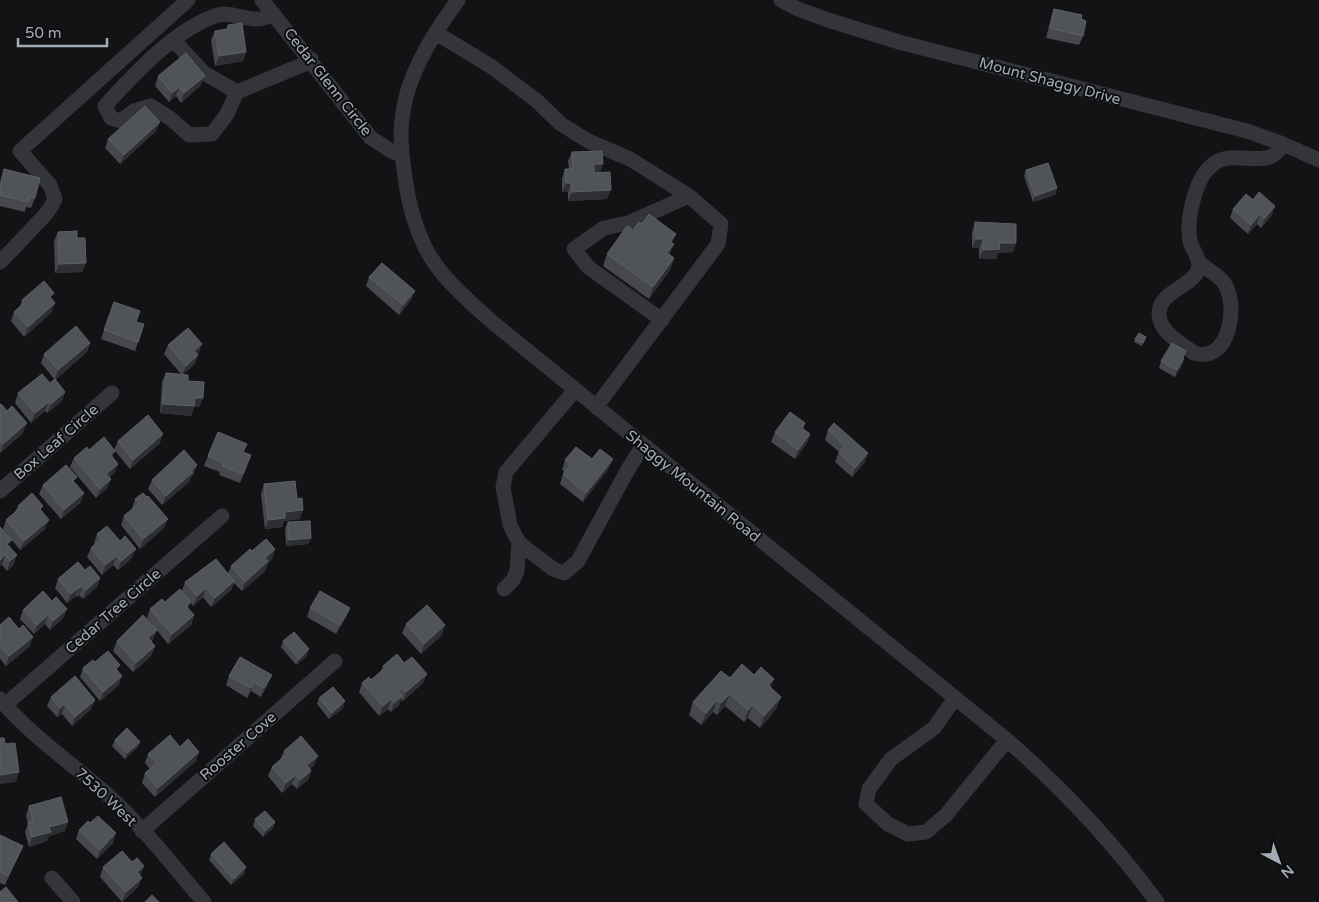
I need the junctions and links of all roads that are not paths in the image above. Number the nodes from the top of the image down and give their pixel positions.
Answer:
1 (188, 0) edge
2 (262, 0) edge
3 (458, 0) edge
4 (781, 0) edge
5 (273, 13) junction
6 (436, 34) junction
7 (174, 41) junction
8 (310, 59) junction
9 (237, 92) junction
10 (1284, 144) junction
11 (401, 152) junction
12 (1319, 160) edge
13 (689, 196) junction
14 (0, 262) edge
15 (1199, 263) junction
16 (662, 320) junction
17 (575, 390) junction
18 (112, 393) dead end
19 (596, 407) junction
20 (644, 445) junction
21 (0, 491) edge
22 (222, 516) dead end
23 (519, 542) junction
24 (504, 589) dead end
25 (334, 661) dead end
26 (955, 698) junction
27 (2, 702) edge
28 (1007, 740) junction
29 (142, 831) junction
30 (52, 878) dead end
31 (73, 902) edge
32 (204, 902) edge
33 (1157, 902) edge

1 - 14 street
2 - 5 street, Cedar Glenn Circle
3 - 6 street, Shaggy Mountain Road
4 - 10 street, Mount Shaggy Drive
5 - 7 street
5 - 8 street, Cedar Glenn Circle
6 - 11 street, Shaggy Mountain Road
6 - 13 street
7 - 9 street
7 - 9 street
8 - 9 street
8 - 11 street, Cedar Glenn Circle
10 - 12 street, Mount Shaggy Drive
10 - 15 street
11 - 17 street, Shaggy Mountain Road
13 - 16 street
13 - 16 street
15 - 15 street
16 - 19 street
17 - 19 street, Shaggy Mountain Road
17 - 23 street
18 - 21 street, Box Leaf Circle
19 - 20 street, Shaggy Mountain Road
20 - 23 street
20 - 26 street, Shaggy Mountain Road
22 - 27 street, Cedar Tree Circle
23 - 24 street
25 - 29 street, Rooster Cove
26 - 28 street, Shaggy Mountain Road
26 - 28 street
27 - 29 street, 7530 West
28 - 33 street, Shaggy Mountain Road
29 - 32 street, 7530 West
30 - 31 street

